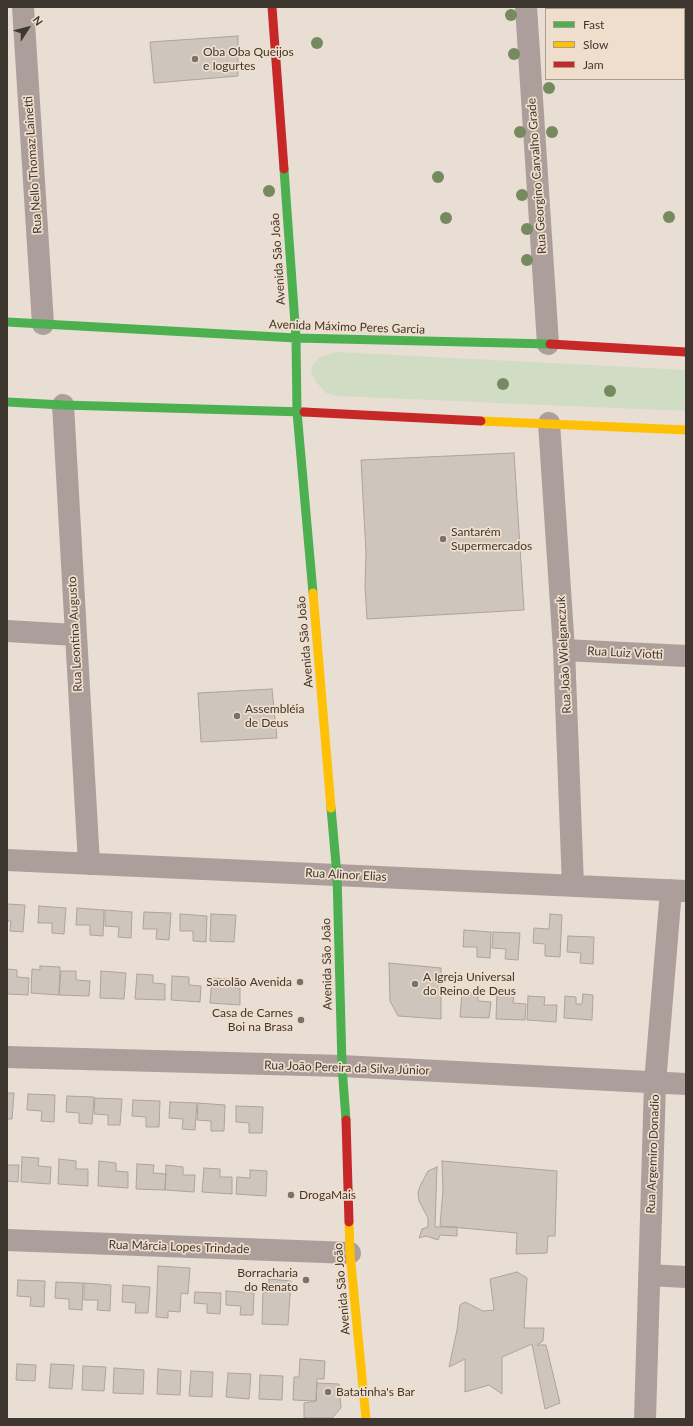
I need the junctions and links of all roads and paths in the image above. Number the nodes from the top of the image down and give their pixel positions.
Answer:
1 (23, 7) edge
2 (272, 7) edge
3 (526, 7) edge
4 (7, 322) edge
5 (43, 324) junction
6 (296, 338) junction
7 (548, 344) junction
8 (686, 352) edge
9 (7, 402) edge
10 (63, 405) junction
11 (297, 412) junction
12 (549, 423) junction
13 (686, 430) edge
14 (7, 631) edge
15 (75, 635) junction
16 (564, 650) junction
17 (686, 656) edge
18 (7, 860) edge
19 (88, 864) junction
20 (337, 875) junction
21 (573, 886) junction
22 (679, 891) edge
23 (7, 1057) edge
24 (342, 1066) junction
25 (655, 1083) junction
26 (686, 1084) edge
27 (7, 1240) edge
28 (350, 1253) junction
29 (649, 1275) junction
30 (686, 1276) edge
31 (366, 1419) edge
32 (645, 1419) edge

1 - 5 street, Rua Nello Thomaz Lainetti
2 - 6 street, Avenida São João
3 - 7 street, Rua Georgino Carvalho Grade
4 - 5 street, Avenida Máximo Peres Garcia
5 - 6 street, Avenida Máximo Peres Garcia
6 - 7 street, Avenida Máximo Peres Garcia
6 - 11 street, Avenida São João
7 - 8 street, Avenida Máximo Peres Garcia
9 - 10 street
10 - 11 street
10 - 15 street, Rua Leontina Augusto
11 - 12 street
11 - 20 street, Avenida São João
12 - 13 street
12 - 16 street, Rua João Wielganczuk
14 - 15 street
15 - 19 street, Rua Leontina Augusto
16 - 17 street, Rua Luiz Viotti
16 - 21 street, Rua João Wielganczuk
18 - 19 street, Rua Alinor Elias
19 - 20 street, Rua Alinor Elias
20 - 21 street, Rua Alinor Elias
20 - 24 street, Avenida São João
21 - 22 street, Rua Alinor Elias
22 - 25 street, Rua Argemiro Donadio
23 - 24 street, Rua João Pereira da Silva Júnior
24 - 25 street, Rua João Pereira da Silva Júnior
24 - 28 street, Avenida São João
25 - 26 street, Rua João Pereira da Silva Júnior
25 - 29 street, Rua Argemiro Donadio
27 - 28 street, Rua Márcia Lopes Trindade
28 - 31 street, Avenida São João
29 - 30 street
29 - 32 street, Rua Argemiro Donadio

